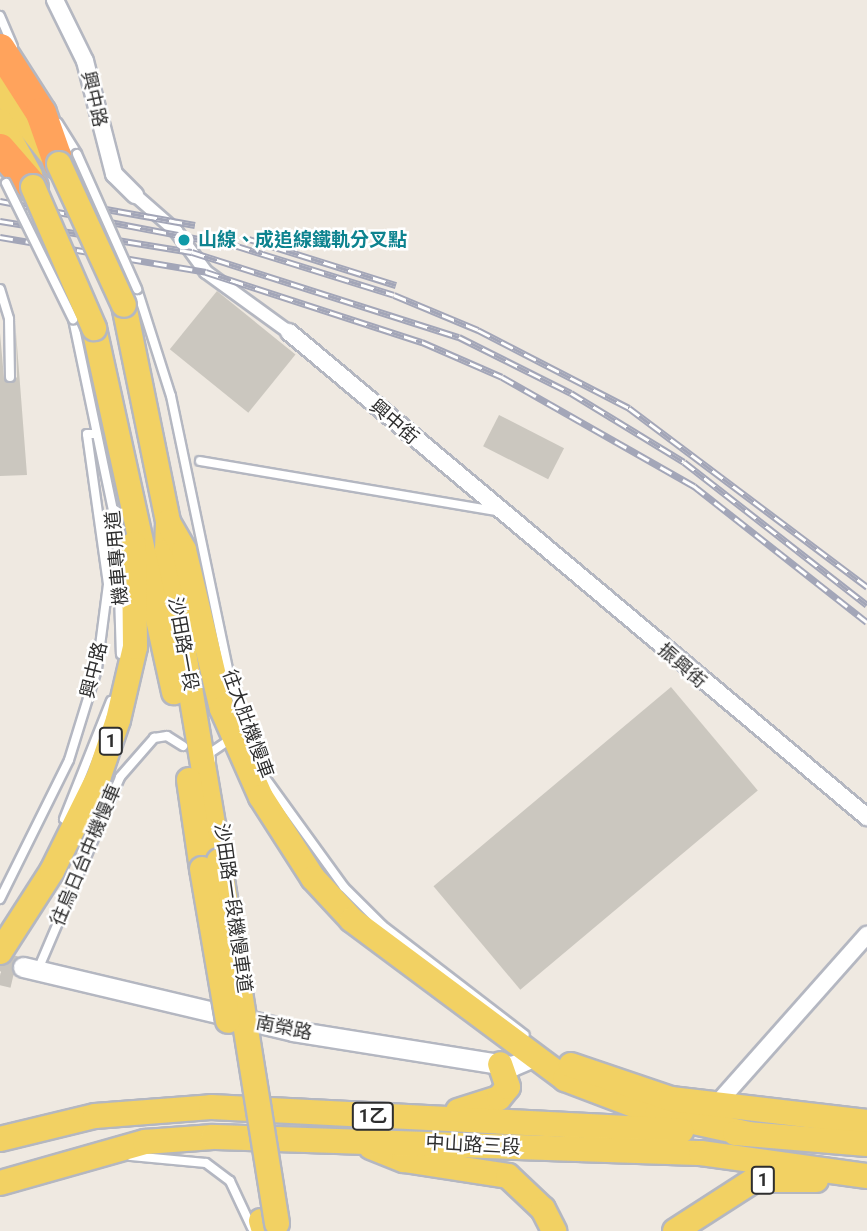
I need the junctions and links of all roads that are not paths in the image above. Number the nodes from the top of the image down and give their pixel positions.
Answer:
1 (55, 0) edge
2 (0, 16) edge
3 (0, 49) edge
4 (0, 89) edge
5 (0, 121) edge
6 (0, 149) edge
7 (68, 159) junction
8 (13, 182) edge
9 (135, 194) joint
10 (0, 289) edge
11 (130, 297) junction
12 (84, 323) junction
13 (289, 332) joint
14 (10, 377) dead end
15 (96, 434) dead end
16 (200, 461) dead end
17 (499, 512) junction
18 (134, 518) junction
19 (168, 522) junction
20 (240, 732) junction
21 (183, 747) junction
22 (867, 817) edge
23 (216, 863) junction
24 (0, 899) edge
25 (867, 935) edge
26 (3, 943) edge
27 (24, 973) joint
28 (533, 1057) junction
29 (500, 1064) junction
30 (715, 1106) junction
31 (421, 1118) junction
32 (867, 1122) edge
33 (749, 1134) junction
34 (347, 1138) junction
35 (0, 1139) edge
36 (867, 1144) edge
37 (86, 1155) junction
38 (867, 1178) edge
39 (0, 1183) edge
40 (272, 1227) edge
41 (548, 1231) edge
42 (554, 1231) edge
43 (675, 1231) edge

1 - 9 street, 興中路
2 - 7 lane
3 - 7 highway
4 - 7 main road, 沙田路一段 / 1
5 - 8 main road, 沙田路一段 / 1
6 - 8 highway
7 - 11 main road, 沙田路一段 / 1, bridge
8 - 12 main road, 沙田路一段 / 1, bridge
9 - 13 street
10 - 14 lane
11 - 19 main road, 沙田路一段 / 1
11 - 20 lane, 往大肚機慢車
12 - 18 main road, 沙田路一段 / 1
12 - 26 lane, 機車專用道
13 - 17 street, 興中街
15 - 24 lane, 興中路
16 - 17 lane
17 - 22 street, 振興街
18 - 21 main road, 沙田路一段 / 1
18 - 26 main road, 沙田路一段 / 1
19 - 20 main road
19 - 23 main road, 沙田路一段 / 1
20 - 23 lane, 沙田路一段機慢車道
20 - 28 main road
21 - 23 main road, 沙田路一段 / 1
21 - 27 lane, 往烏日台中機慢車
23 - 40 main road, 沙田路一段 / 1, bridge
25 - 30 street
27 - 29 street, 南榮路
28 - 29 street, 南榮路
28 - 30 main road
28 - 33 main road
29 - 31 main road
30 - 32 main road
31 - 33 main road, 中山路三段 / 1乙
31 - 35 main road, 中山路三段 / 1乙
33 - 36 main road, 中山路三段 / 1乙
34 - 37 main road, 中山路三段
34 - 38 main road, 中山路三段 / 1乙
34 - 41 lane
34 - 42 main road
37 - 39 main road, 中山路三段
37 - 40 lane
38 - 43 main road, 1

